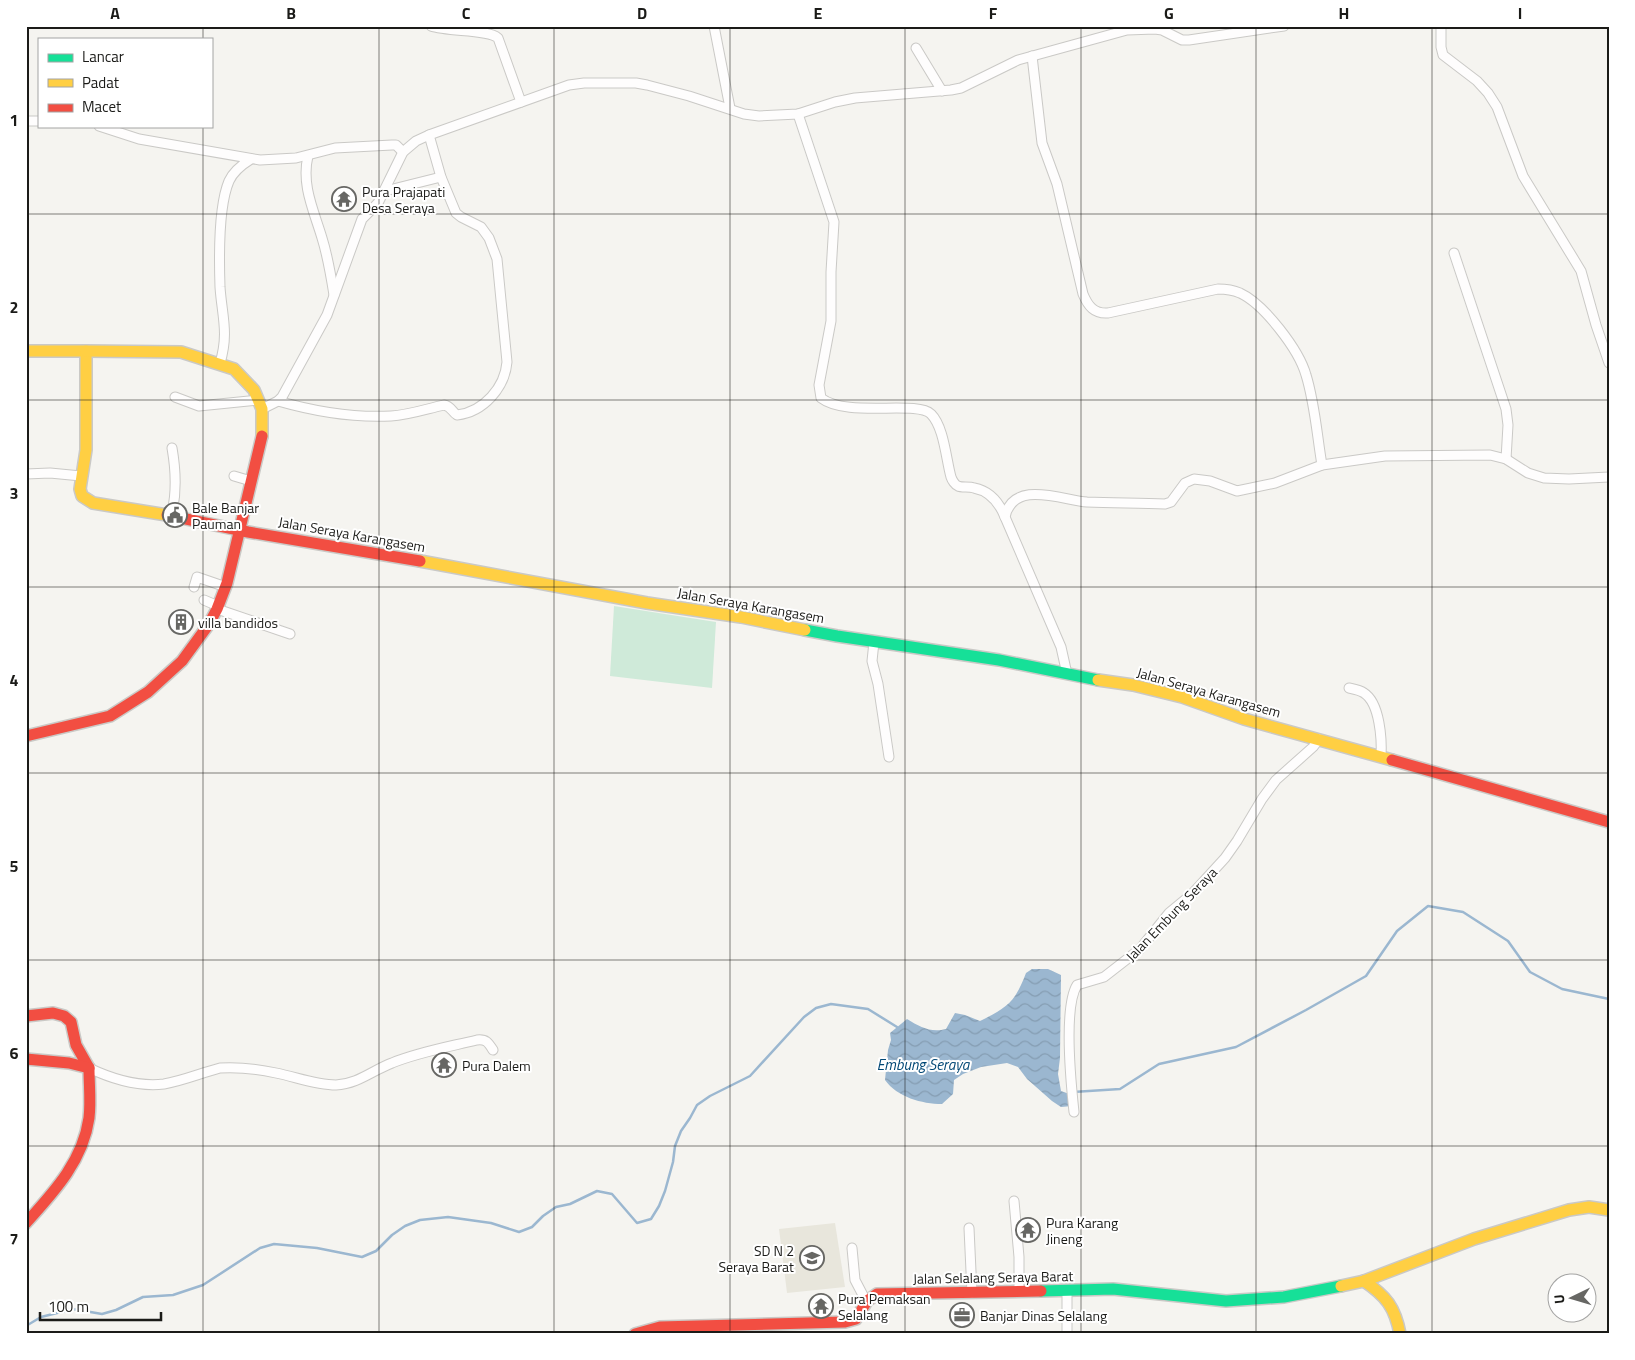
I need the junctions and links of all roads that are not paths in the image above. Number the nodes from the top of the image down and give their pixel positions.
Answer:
1 (431, 26) edge
2 (714, 26) edge
3 (1284, 26) edge
4 (1441, 26) edge
5 (1127, 28) edge
6 (916, 48) dead end
7 (1032, 56) junction
8 (942, 90) junction
9 (521, 102) junction
10 (730, 108) junction
11 (798, 114) junction
12 (105, 128) edge
13 (429, 135) junction
14 (403, 152) junction
15 (308, 156) junction
16 (251, 159) junction
17 (441, 178) junction
18 (385, 191) junction
19 (1454, 253) dead end
20 (334, 296) junction
21 (26, 351) edge
22 (86, 351) junction
23 (1609, 362) edge
24 (220, 363) junction
25 (175, 397) dead end
26 (278, 401) junction
27 (260, 405) junction
28 (172, 448) dead end
29 (1506, 460) junction
30 (1322, 465) junction
31 (26, 474) edge
32 (81, 476) junction
33 (234, 476) dead end
34 (1609, 477) edge
35 (252, 481) junction
36 (171, 516) junction
37 (1005, 517) junction
38 (241, 530) junction
39 (194, 586) dead end
40 (226, 587) junction
41 (204, 600) dead end
42 (218, 608) junction
43 (290, 634) dead end
44 (874, 642) junction
45 (1068, 674) junction
46 (1349, 688) dead end
47 (26, 736) edge
48 (1319, 739) junction
49 (1381, 756) junction
50 (889, 757) dead end
51 (1609, 822) edge
52 (26, 1016) edge
53 (493, 1050) dead end
54 (26, 1060) edge
55 (89, 1068) junction
56 (1074, 1112) dead end
57 (1014, 1201) dead end
58 (1609, 1210) edge
59 (26, 1223) edge
60 (969, 1228) dead end
61 (852, 1248) dead end
62 (1394, 1271) junction
63 (1364, 1280) junction
64 (1067, 1290) junction
65 (1019, 1291) junction
66 (972, 1293) junction
67 (1384, 1295) junction
68 (866, 1301) junction
69 (635, 1334) edge
70 (1068, 1334) edge
71 (1400, 1334) edge

1 - 9 street
2 - 10 street
3 - 5 street
4 - 23 street
5 - 7 street
6 - 8 street
7 - 8 street
7 - 30 street
8 - 11 street
9 - 10 street
9 - 13 street
10 - 11 street
11 - 37 street
12 - 16 street
13 - 14 street
13 - 17 street
14 - 15 street
14 - 18 street
15 - 16 street
15 - 20 street
16 - 24 street
17 - 18 street
17 - 26 street
18 - 20 street
19 - 29 street
20 - 26 street
21 - 22 street
22 - 24 street
22 - 32 street, Jalan Seraya Karangasem
24 - 27 street
25 - 27 street
26 - 27 street
27 - 35 street
28 - 36 street
29 - 30 street
29 - 34 street
30 - 37 street
31 - 32 street
32 - 36 street, Jalan Seraya Karangasem
33 - 35 street
35 - 38 street
36 - 38 street, Jalan Seraya Karangasem
37 - 45 street
38 - 40 street
38 - 44 street, Jalan Seraya Karangasem
39 - 40 street
40 - 42 street
41 - 42 street
42 - 43 street
42 - 47 street
44 - 45 street, Jalan Seraya Karangasem
44 - 50 street
45 - 48 street, Jalan Seraya Karangasem
46 - 49 street
48 - 49 street, Jalan Seraya Karangasem
48 - 56 street, Jalan Embung Seraya
49 - 51 street, Jalan Seraya Karangasem
52 - 55 street
53 - 55 street
54 - 55 street
55 - 59 street
57 - 65 street
58 - 62 street, Jalan Selalang Seraya Barat
60 - 66 street
61 - 68 street
62 - 63 street, Jalan Selalang Seraya Barat
62 - 67 street
63 - 64 street, Jalan Selalang Seraya Barat
63 - 67 street
64 - 65 street, Jalan Selalang Seraya Barat
64 - 70 street
65 - 66 street, Jalan Selalang Seraya Barat
66 - 68 street, Jalan Selalang Seraya Barat
67 - 71 street
68 - 69 street

